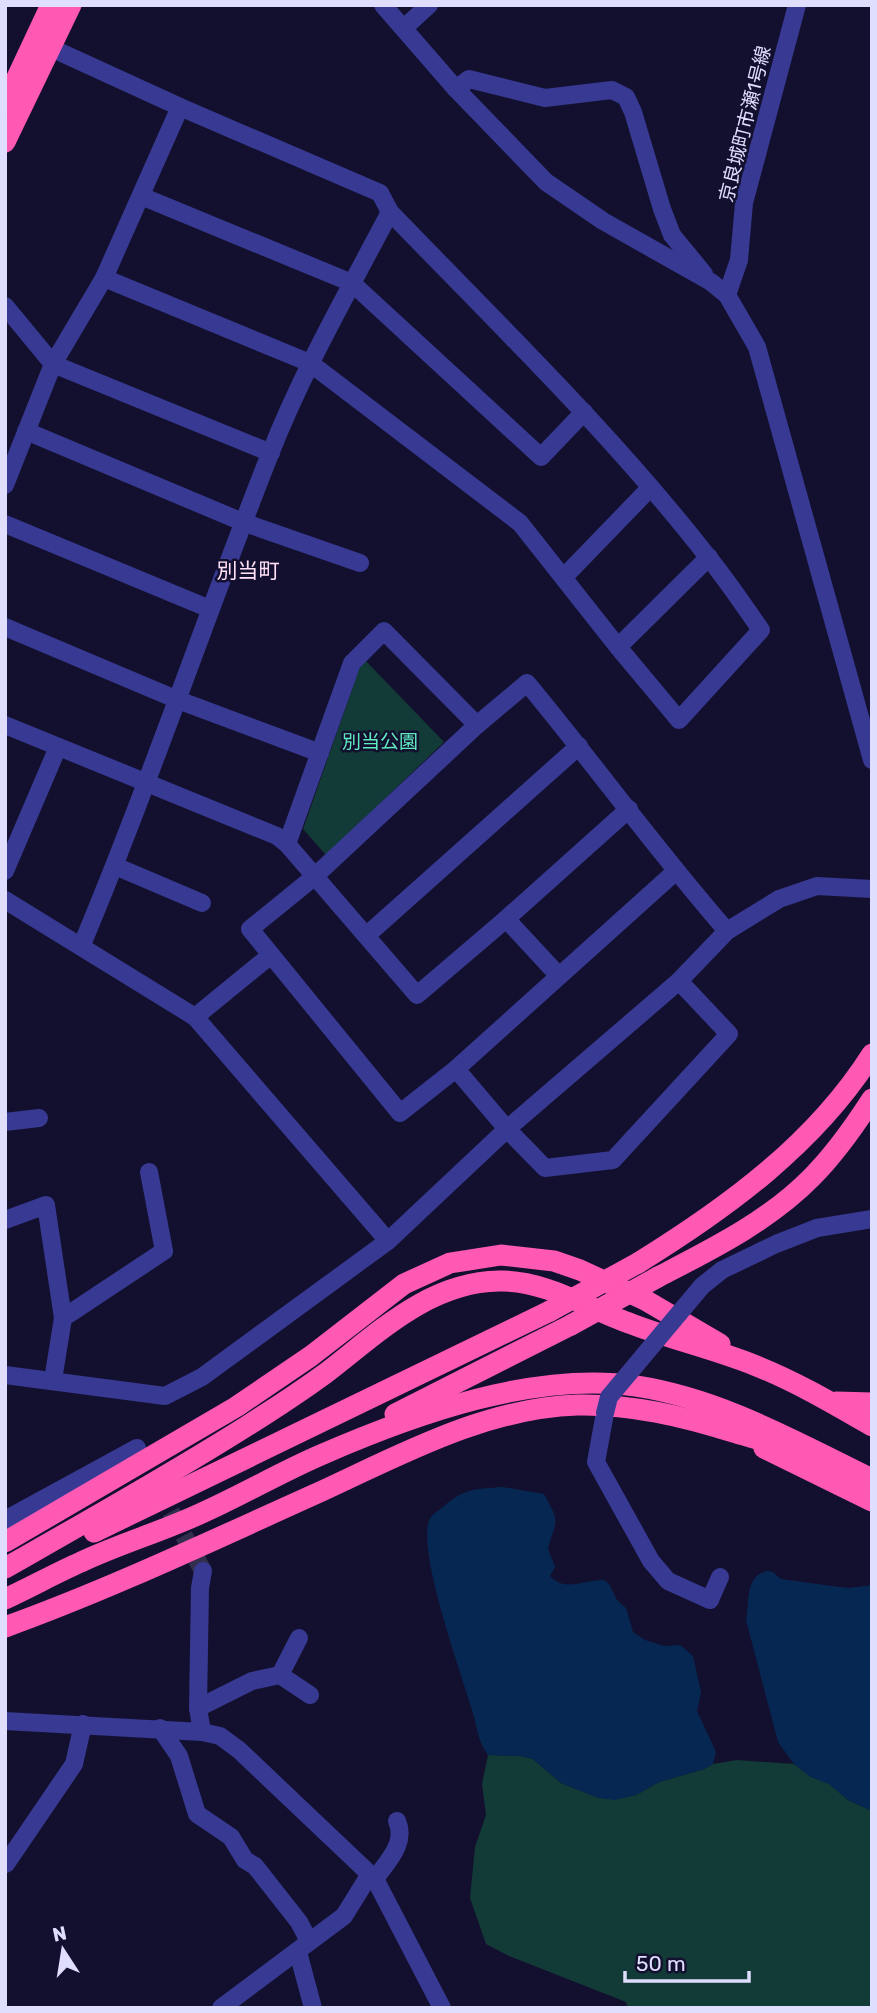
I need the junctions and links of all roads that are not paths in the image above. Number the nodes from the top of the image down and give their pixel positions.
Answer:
1 (51, 5) edge
2 (71, 5) edge
3 (383, 5) edge
4 (429, 5) edge
5 (797, 5) edge
6 (404, 28) junction
7 (43, 44) junction
8 (456, 89) junction
9 (5, 103) edge
10 (180, 107) junction
11 (5, 142) edge
12 (141, 196) junction
13 (390, 212) junction
14 (104, 278) junction
15 (711, 282) junction
16 (352, 283) junction
17 (727, 295) junction
18 (5, 306) edge
19 (310, 363) junction
20 (53, 364) junction
21 (584, 412) junction
22 (26, 431) junction
23 (271, 453) junction
24 (5, 485) edge
25 (650, 488) junction
26 (245, 523) junction
27 (5, 524) edge
28 (709, 557) junction
29 (360, 563) dead end
30 (564, 577) junction
31 (210, 609) junction
32 (5, 626) edge
33 (618, 647) junction
34 (178, 700) junction
35 (5, 725) edge
36 (477, 725) junction
37 (579, 746) junction
38 (58, 747) junction
39 (320, 754) junction
40 (872, 760) edge
41 (146, 782) junction
42 (629, 808) junction
43 (287, 844) junction
44 (115, 866) junction
45 (5, 871) edge
46 (676, 872) junction
47 (314, 877) junction
48 (872, 889) edge
49 (5, 900) edge
50 (202, 903) dead end
51 (506, 919) junction
52 (727, 931) junction
53 (367, 935) junction
54 (81, 947) junction
55 (271, 956) junction
56 (559, 976) junction
57 (679, 981) junction
58 (195, 1017) junction
59 (872, 1054) edge
60 (456, 1069) junction
61 (872, 1100) edge
62 (39, 1118) dead end
63 (5, 1122) edge
64 (507, 1129) junction
65 (149, 1172) dead end
66 (872, 1219) edge
67 (5, 1220) edge
68 (387, 1241) junction
69 (63, 1318) junction
70 (755, 1366) junction
71 (5, 1375) edge
72 (54, 1380) junction
73 (827, 1401) junction
74 (872, 1404) edge
75 (872, 1426) edge
76 (732, 1432) junction
77 (137, 1448) dead end
78 (872, 1479) edge
79 (872, 1486) edge
80 (872, 1501) edge
81 (202, 1513) junction
82 (5, 1520) edge
83 (5, 1542) edge
84 (5, 1569) edge
85 (202, 1572) tunnel mouth
86 (720, 1577) dead end
87 (5, 1600) edge
88 (5, 1627) edge
89 (299, 1638) dead end
90 (280, 1675) junction
91 (310, 1695) dead end
92 (198, 1708) junction
93 (5, 1721) edge
94 (83, 1724) junction
95 (160, 1728) junction
96 (202, 1732) junction
97 (397, 1821) dead end
98 (6, 1864) edge
99 (372, 1876) junction
100 (304, 1946) junction
101 (221, 2008) edge
102 (313, 2008) edge
103 (442, 2008) edge

1 - 7 highway
2 - 7 highway
3 - 6 street
4 - 6 street
5 - 17 street, 京良城町市瀬1号線
6 - 8 street
7 - 9 highway
7 - 10 street
7 - 11 highway
8 - 15 street
8 - 15 street
10 - 12 street
10 - 13 street
12 - 14 street
12 - 16 street
13 - 16 street
13 - 21 street
14 - 19 street
14 - 20 street
15 - 17 street
16 - 19 street
16 - 21 street
17 - 40 street
18 - 20 street
19 - 23 street
19 - 30 street
20 - 22 street
20 - 23 street
21 - 25 street
22 - 24 street
22 - 26 street
23 - 26 street
25 - 28 street
25 - 30 street
26 - 29 street
26 - 31 street
27 - 31 street
28 - 33 street
28 - 33 street
30 - 33 street
31 - 34 street
32 - 34 street
34 - 39 street
34 - 41 street
35 - 38 street
36 - 37 street
36 - 39 street
36 - 47 street
37 - 42 street
37 - 53 street
38 - 41 street
38 - 45 street
39 - 43 street
41 - 43 street
41 - 44 street
42 - 46 street
42 - 51 street
43 - 47 street
44 - 50 street
44 - 54 street
46 - 52 street
46 - 56 street
47 - 53 street
47 - 55 street
48 - 52 street
49 - 54 street
51 - 53 street
51 - 56 street
52 - 57 street
54 - 58 street
55 - 58 street
55 - 60 street
56 - 60 street
57 - 64 street
57 - 64 street
58 - 68 street
59 - 84 highway, bridge
60 - 64 street
61 - 81 highway, bridge
62 - 63 street
64 - 68 street
65 - 69 street
66 - 86 street, bridge
67 - 69 street
68 - 72 street
69 - 72 street
70 - 73 highway
70 - 83 highway
70 - 84 highway
71 - 72 street
73 - 74 highway
73 - 75 highway
76 - 79 highway
76 - 80 highway
76 - 88 highway
77 - 82 street
78 - 81 highway
81 - 87 highway
85 - 92 street
89 - 90 street
90 - 91 street
90 - 92 street
92 - 96 street
93 - 94 street
94 - 95 street
94 - 98 street
95 - 96 street
95 - 100 street
96 - 99 street
97 - 99 street
99 - 100 street
99 - 103 street
100 - 101 street
100 - 102 street

